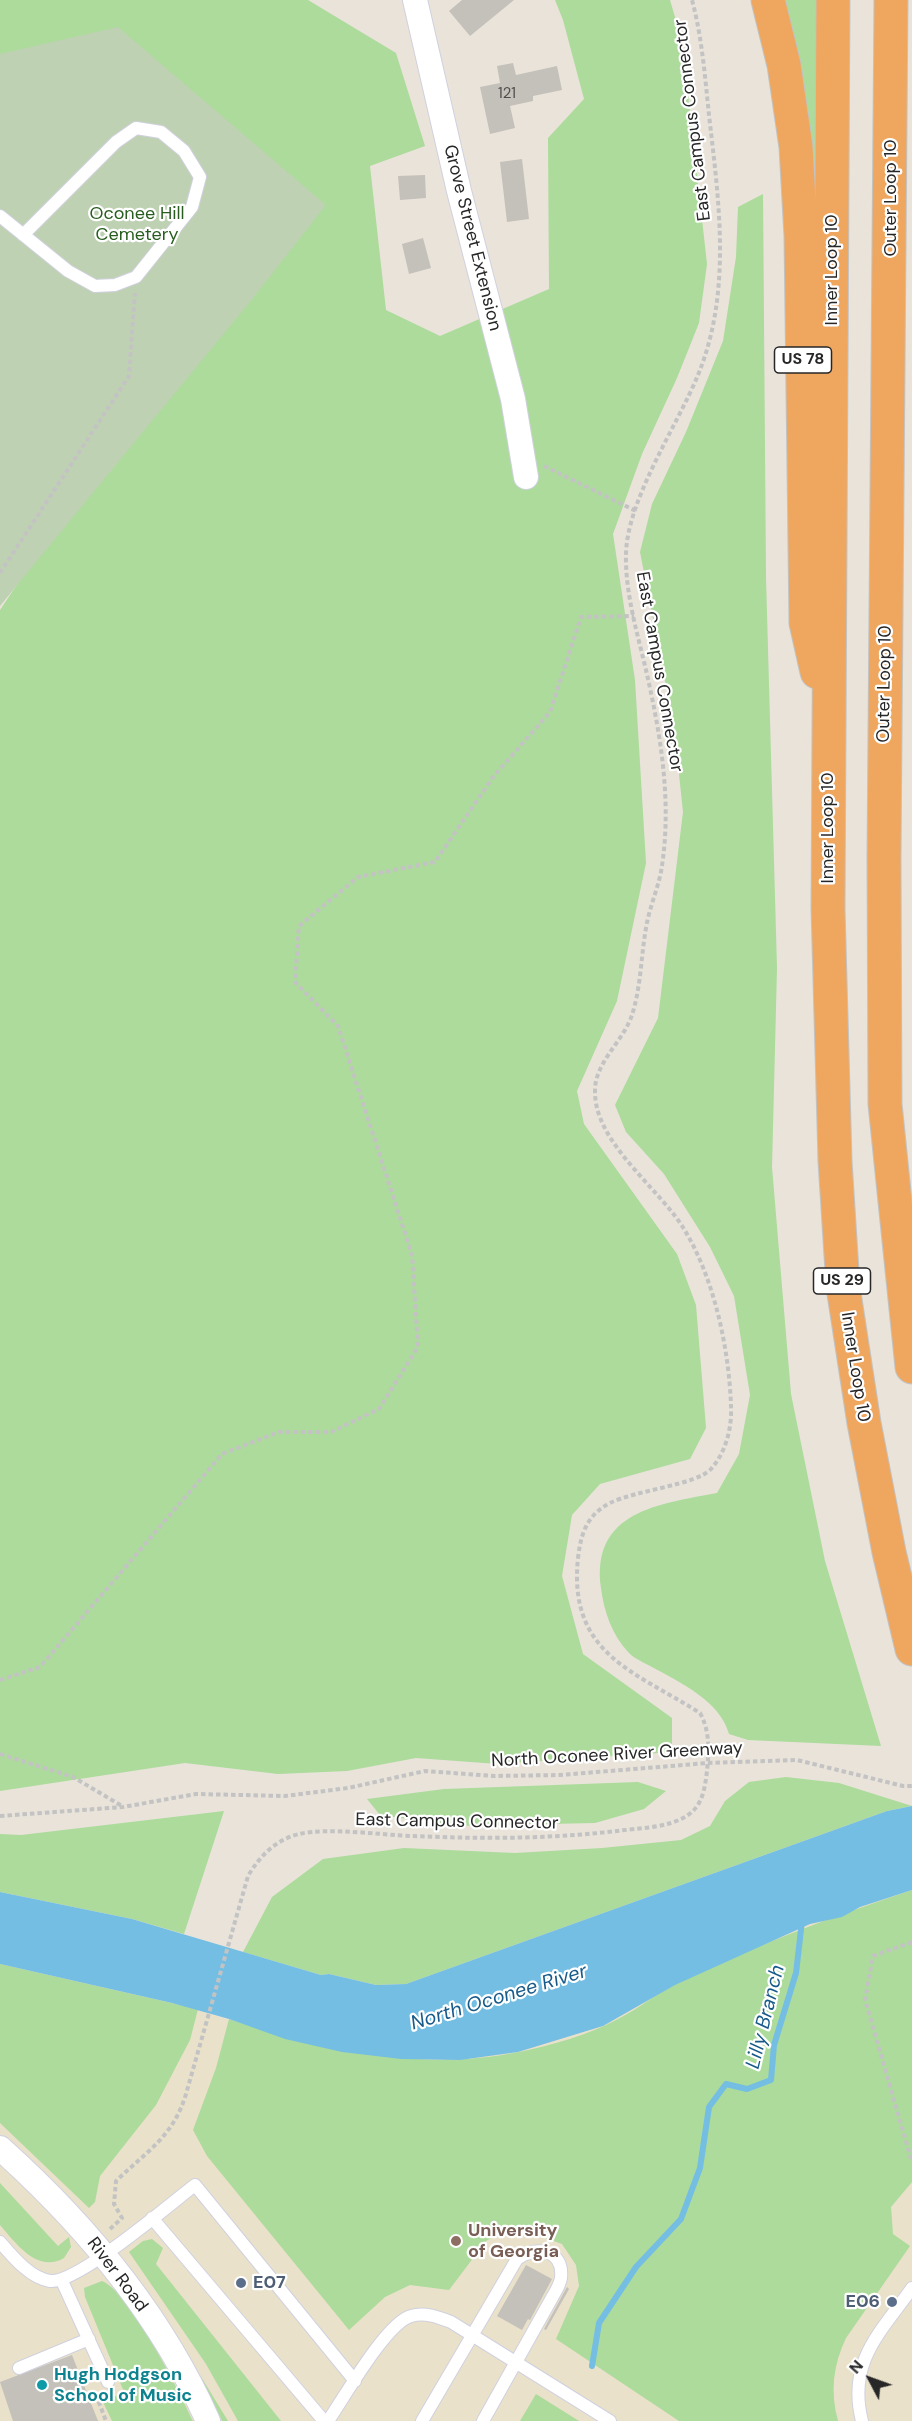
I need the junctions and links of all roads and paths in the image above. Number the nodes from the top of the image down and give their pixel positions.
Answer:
1 (415, 0) edge
2 (692, 0) edge
3 (768, 0) edge
4 (833, 0) edge
5 (891, 0) edge
6 (912, 122) edge
7 (0, 216) edge
8 (23, 235) junction
9 (891, 244) junction
10 (136, 277) junction
11 (524, 466) joint
12 (636, 511) junction
13 (0, 573) edge
14 (634, 615) junction
15 (829, 720) junction
16 (912, 1367) edge
17 (912, 1649) edge
18 (0, 1680) edge
19 (0, 1754) edge
20 (708, 1763) junction
21 (912, 1786) edge
22 (123, 1807) junction
23 (0, 1816) edge
24 (912, 1942) edge
25 (0, 2148) edge
26 (912, 2162) edge
27 (152, 2218) junction
28 (109, 2229) dead end
29 (0, 2242) edge
30 (104, 2255) junction
31 (62, 2281) junction
32 (912, 2288) edge
33 (473, 2335) junction
34 (89, 2339) junction
35 (516, 2362) junction
36 (19, 2368) dead end
37 (356, 2381) junction
38 (110, 2388) joint
39 (94, 2394) dead end
40 (98, 2400) junction
41 (106, 2421) edge
42 (208, 2421) edge
43 (326, 2421) edge
44 (422, 2421) edge
45 (483, 2421) edge
46 (610, 2421) edge
47 (862, 2421) edge

1 - 11 street, Grove Street Extension
2 - 12 path, East Campus Connector
3 - 15 highway, US 78
4 - 15 highway, Inner Loop 10 / US 29
5 - 9 highway, Outer Loop 10
6 - 9 highway
7 - 8 lane
8 - 10 lane
8 - 10 lane
9 - 16 highway, Outer Loop 10
10 - 13 path
11 - 12 path
12 - 14 path, East Campus Connector
14 - 18 path
14 - 20 path, East Campus Connector
15 - 17 highway, Inner Loop 10 / US 29
19 - 22 path
20 - 21 path, North Oconee River Greenway
20 - 22 path, North Oconee River Greenway
20 - 28 path, East Campus Connector
22 - 23 path, North Oconee River Greenway
24 - 26 path
25 - 30 street, River Road
27 - 30 lane
27 - 37 lane
27 - 43 lane
29 - 31 lane
30 - 31 lane
30 - 42 street, River Road
31 - 34 lane
32 - 47 lane
33 - 35 lane
33 - 35 lane
33 - 37 lane
33 - 44 lane
34 - 36 lane
34 - 38 lane
35 - 45 lane
35 - 46 lane
37 - 43 lane
38 - 40 path
39 - 40 path
40 - 41 path

